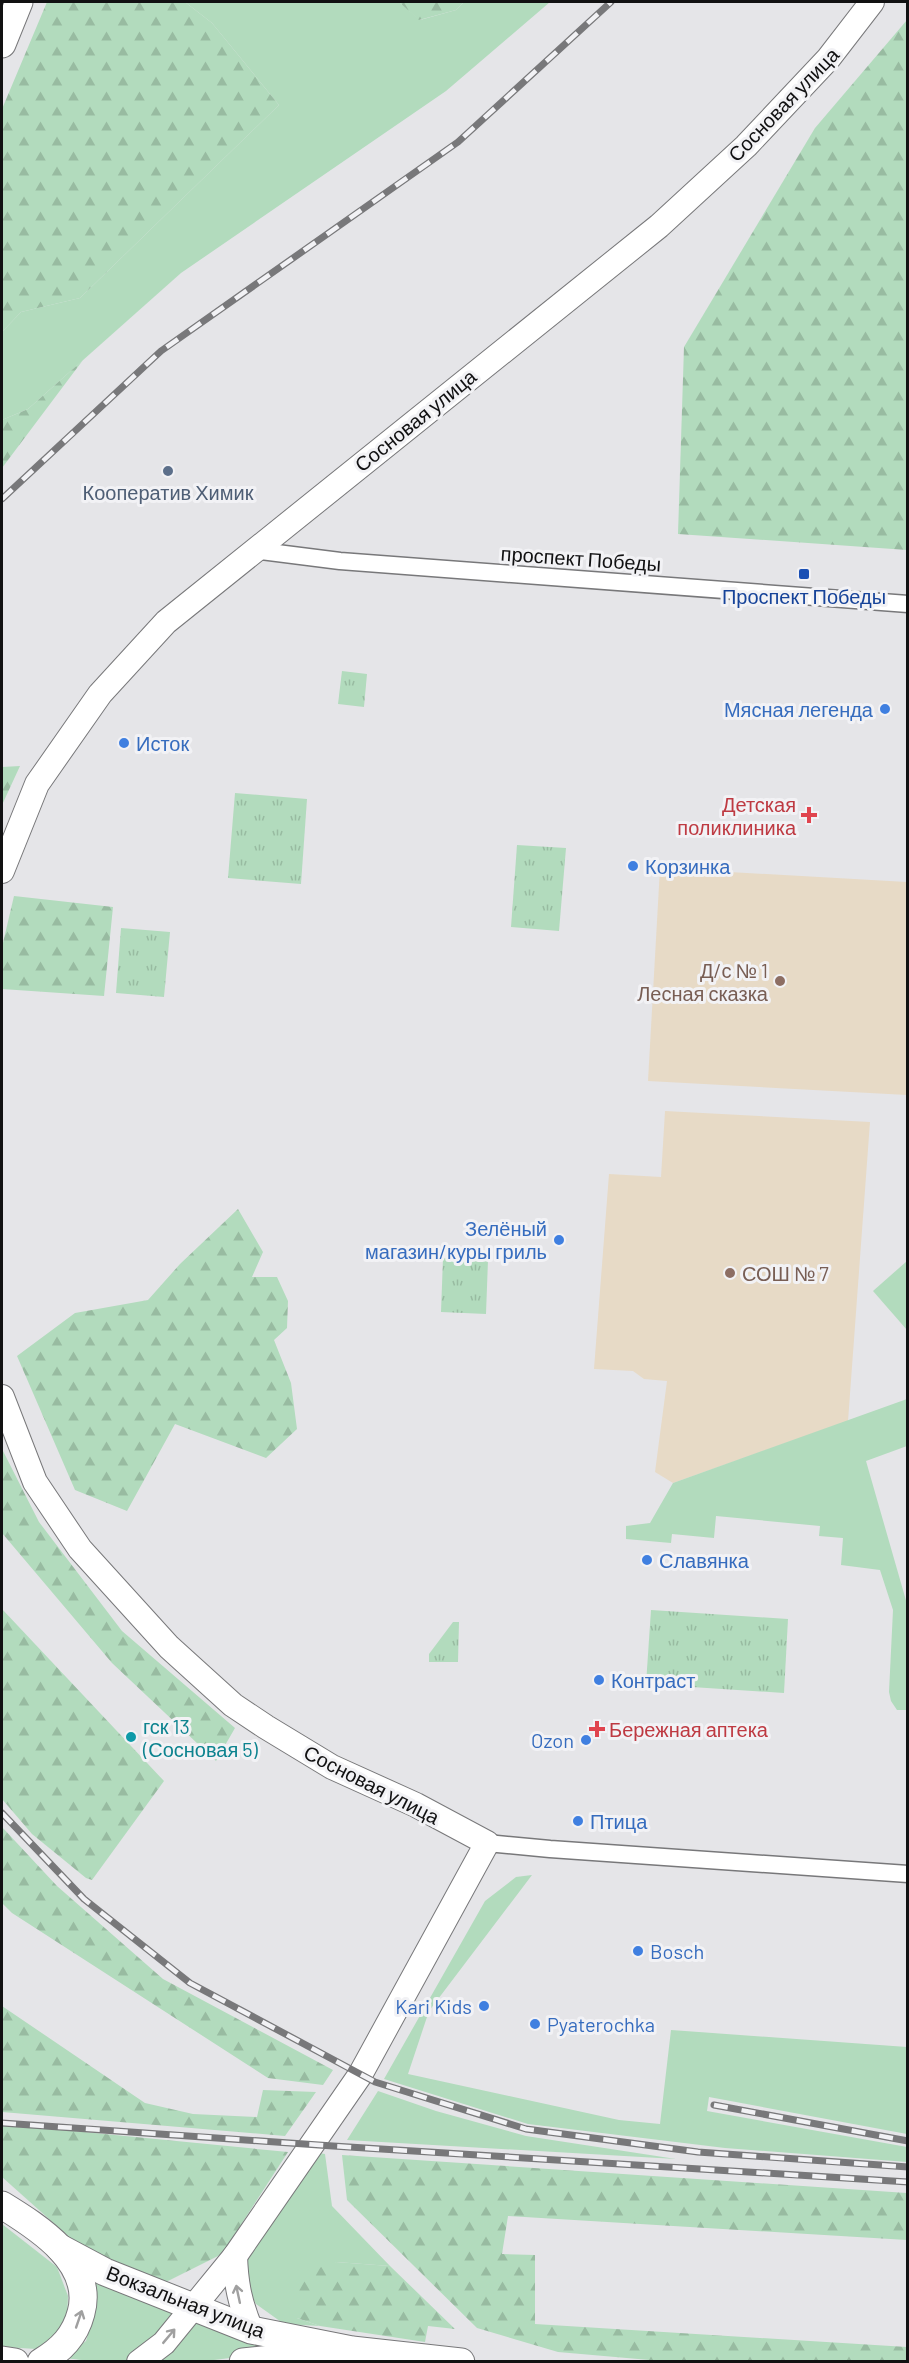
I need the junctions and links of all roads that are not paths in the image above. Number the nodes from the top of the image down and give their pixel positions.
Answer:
1 (19, 2) edge
2 (872, 2) edge
3 (2, 44) edge
4 (253, 550) junction
5 (908, 604) edge
6 (2, 871) edge
7 (2, 1397) edge
8 (487, 1843) junction
9 (908, 1874) edge
10 (2, 2196) edge
11 (2, 2205) edge
12 (27, 2220) junction
13 (60, 2248) junction
14 (235, 2256) junction
15 (167, 2295) junction
16 (194, 2306) junction
17 (251, 2330) junction
18 (352, 2350) junction
19 (2, 2360) edge
20 (15, 2361) edge
21 (41, 2361) edge
22 (139, 2361) edge
23 (243, 2361) edge
24 (461, 2361) edge

1 - 3 main road
2 - 4 street, Сосновая улица
4 - 5 street, проспект Победы
4 - 6 street, Сосновая улица
7 - 8 street, Сосновая улица
8 - 9 street, Сосновая улица
8 - 14 street
10 - 12 main road
11 - 12 main road
12 - 13 main road
13 - 15 main road, Вокзальная улица
21 -> 13 main road
14 - 15 street
14 - 16 street
17 -> 14 street
15 - 16 main road, Вокзальная улица
16 - 17 main road, Вокзальная улица
22 -> 16 street
17 - 18 main road, Вокзальная улица
18 - 23 main road, Вокзальная улица
18 - 24 main road, Вокзальная улица
19 - 20 main road

